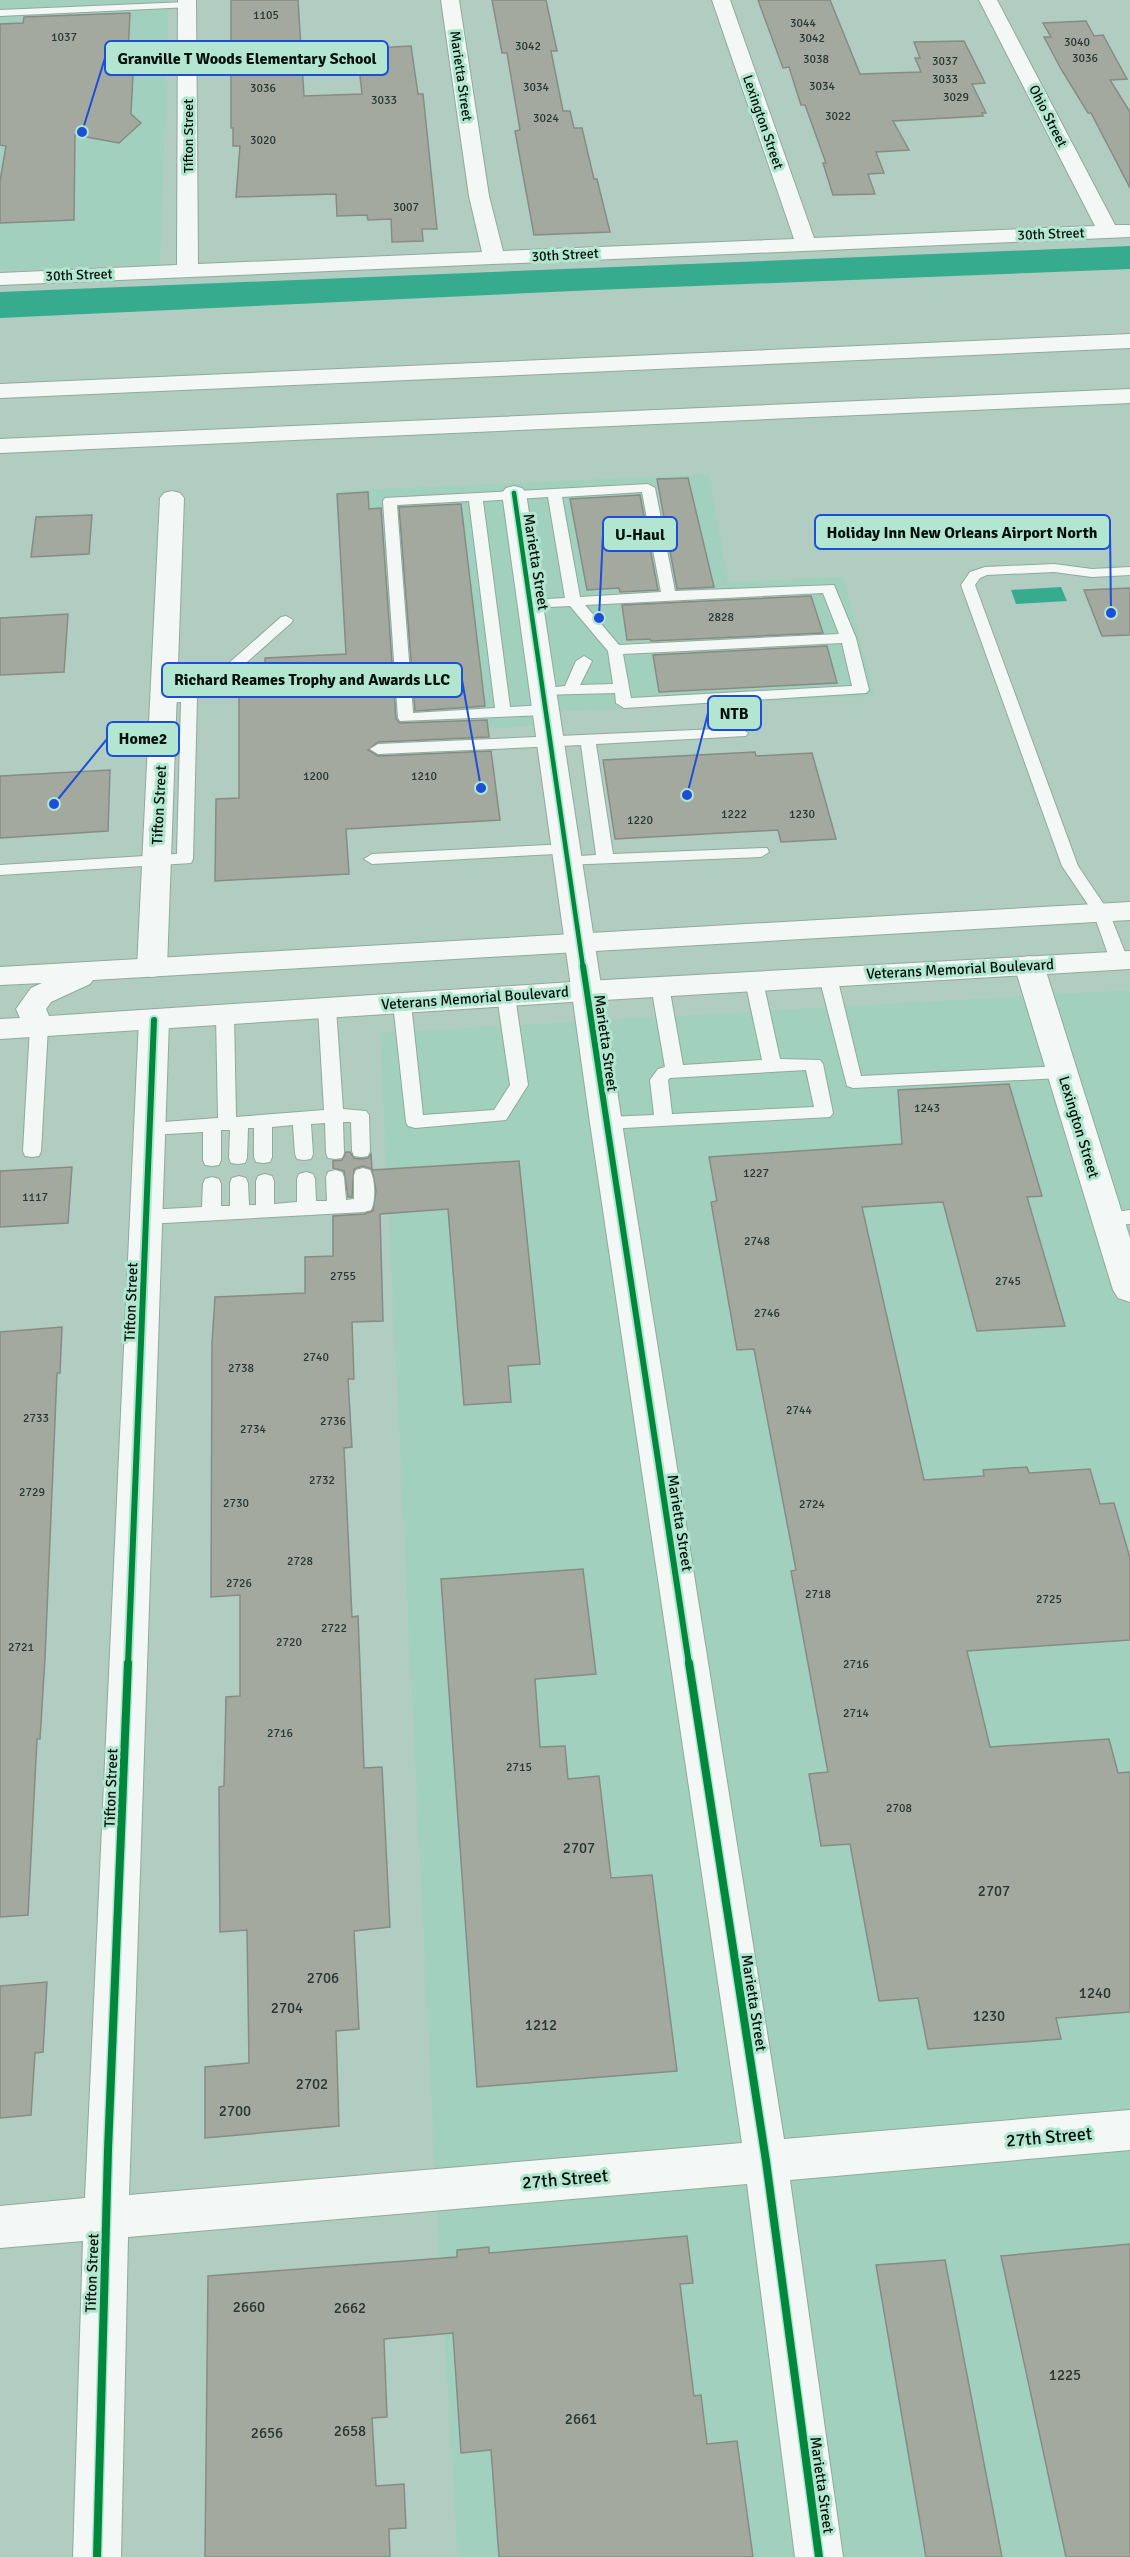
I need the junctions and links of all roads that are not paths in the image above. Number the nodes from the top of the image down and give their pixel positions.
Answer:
1 (450, 0) edge
2 (721, 0) edge
3 (988, 0) edge
4 (187, 3) edge
5 (0, 13) edge
6 (1130, 231) edge
7 (1108, 232) junction
8 (806, 245) junction
9 (494, 259) junction
10 (188, 271) junction
11 (0, 279) edge
12 (1130, 341) edge
13 (0, 391) edge
14 (1130, 396) edge
15 (0, 446) edge
16 (555, 492) junction
17 (514, 493) junction
18 (475, 496) junction
19 (172, 498) dead end
20 (1130, 571) edge
21 (669, 596) junction
22 (573, 601) junction
23 (530, 604) junction
24 (286, 620) dead end
25 (599, 631) junction
26 (848, 638) junction
27 (615, 650) junction
28 (164, 671) junction
29 (621, 688) junction
30 (570, 691) junction
31 (545, 701) junction
32 (503, 713) junction
33 (740, 733) dead end
34 (588, 740) junction
35 (551, 742) junction
36 (378, 749) dead end
37 (761, 852) dead end
38 (568, 855) junction
39 (372, 859) dead end
40 (606, 860) junction
41 (156, 861) junction
42 (1, 868) edge
43 (1130, 911) edge
44 (1101, 912) junction
45 (581, 941) junction
46 (1125, 960) edge
47 (1029, 965) junction
48 (152, 968) junction
49 (93, 971) junction
50 (0, 976) edge
51 (828, 977) junction
52 (754, 981) junction
53 (660, 986) junction
54 (586, 991) junction
55 (506, 996) junction
56 (402, 1003) junction
57 (327, 1008) junction
58 (225, 1015) junction
59 (154, 1020) junction
60 (39, 1027) junction
61 (0, 1029) edge
62 (772, 1065) junction
63 (675, 1071) junction
64 (1062, 1072) junction
65 (334, 1116) junction
66 (302, 1119) junction
67 (263, 1121) junction
68 (664, 1121) junction
69 (606, 1123) junction
70 (226, 1124) junction
71 (150, 1128) junction
72 (32, 1151) dead end
73 (361, 1151) dead end
74 (335, 1153) dead end
75 (304, 1154) dead end
76 (263, 1157) dead end
77 (238, 1158) dead end
78 (212, 1160) dead end
79 (363, 1175) dead end
80 (335, 1177) dead end
81 (306, 1179) dead end
82 (265, 1181) dead end
83 (239, 1183) dead end
84 (212, 1184) dead end
85 (337, 1207) junction
86 (307, 1208) junction
87 (265, 1211) junction
88 (240, 1212) junction
89 (211, 1214) junction
90 (146, 1217) junction
91 (1119, 1218) edge
92 (1129, 1282) edge
93 (1130, 2130) edge
94 (766, 2162) junction
95 (106, 2219) junction
96 (0, 2227) edge
97 (97, 2557) edge
98 (819, 2557) edge

1 - 9 main road, Marietta Street
2 - 8 main road, Lexington Street
3 - 7 main road, Ohio Street
4 - 5 lane
4 - 10 main road, Tifton Street
6 - 7 main road, 30th Street
7 - 8 main road, 30th Street
8 - 9 main road, 30th Street
9 - 10 main road, 30th Street
10 - 11 main road, 30th Street
12 - 13 main road
14 - 15 main road
16 - 17 lane
16 - 21 lane
16 - 22 lane
17 - 18 lane
17 - 23 main road, Marietta Street
18 - 32 lane
18 - 32 lane
19 - 28 main road, Tifton Street
20 - 44 lane
21 - 22 lane
21 - 26 lane
22 - 23 lane
22 - 25 lane
23 - 31 main road, Marietta Street
24 - 28 lane
25 - 27 lane
25 - 30 lane
26 - 27 lane
26 - 29 lane
27 - 29 lane
28 - 41 main road, Tifton Street
29 - 30 lane
30 - 31 lane
31 - 32 lane
31 - 35 main road, Marietta Street
33 - 34 lane
34 - 35 lane
34 - 40 lane
35 - 36 lane
35 - 38 main road, Marietta Street
37 - 40 lane
38 - 39 lane
38 - 40 lane
38 - 45 main road, Marietta Street
41 - 42 lane
41 - 48 main road, Tifton Street
43 - 44 main road
44 - 45 main road
44 - 46 lane
45 - 48 main road
45 - 54 main road, Marietta Street
46 - 47 main road, Veterans Memorial Boulevard
47 - 51 main road, Veterans Memorial Boulevard
47 - 64 main road, Lexington Street
48 - 49 main road
49 - 50 main road
49 - 60 main road
51 - 52 main road, Veterans Memorial Boulevard
51 - 64 lane
52 - 53 main road, Veterans Memorial Boulevard
52 - 62 lane
53 - 54 main road, Veterans Memorial Boulevard
53 - 63 lane
54 - 55 main road, Veterans Memorial Boulevard
54 - 69 main road, Marietta Street
55 - 56 main road, Veterans Memorial Boulevard
55 - 56 lane
56 - 57 main road, Veterans Memorial Boulevard
57 - 58 main road, Veterans Memorial Boulevard
57 - 65 lane
58 - 59 main road, Veterans Memorial Boulevard
58 - 70 lane
59 - 60 main road, Veterans Memorial Boulevard
59 - 71 main road, Tifton Street
60 - 61 main road, Veterans Memorial Boulevard
60 - 72 lane
62 - 63 lane
62 - 68 lane
63 - 68 lane
64 - 91 main road, Lexington Street
65 - 66 lane
65 - 73 lane
65 - 74 lane
66 - 67 lane
66 - 75 lane
67 - 70 lane
67 - 76 lane
68 - 69 lane
69 - 94 main road, Marietta Street
70 - 71 lane
70 - 77 lane
70 - 78 lane
71 - 90 main road, Tifton Street
79 - 85 lane
80 - 85 lane
81 - 86 lane
82 - 87 lane
83 - 88 lane
84 - 89 lane
85 - 86 lane
86 - 87 lane
87 - 88 lane
88 - 89 lane
89 - 90 lane
90 - 95 main road, Tifton Street
91 - 92 main road, Lexington Street
93 - 94 main road, 27th Street
94 - 95 main road, 27th Street
94 - 98 main road, Marietta Street
95 - 96 main road, 27th Street
95 - 97 main road, Tifton Street

